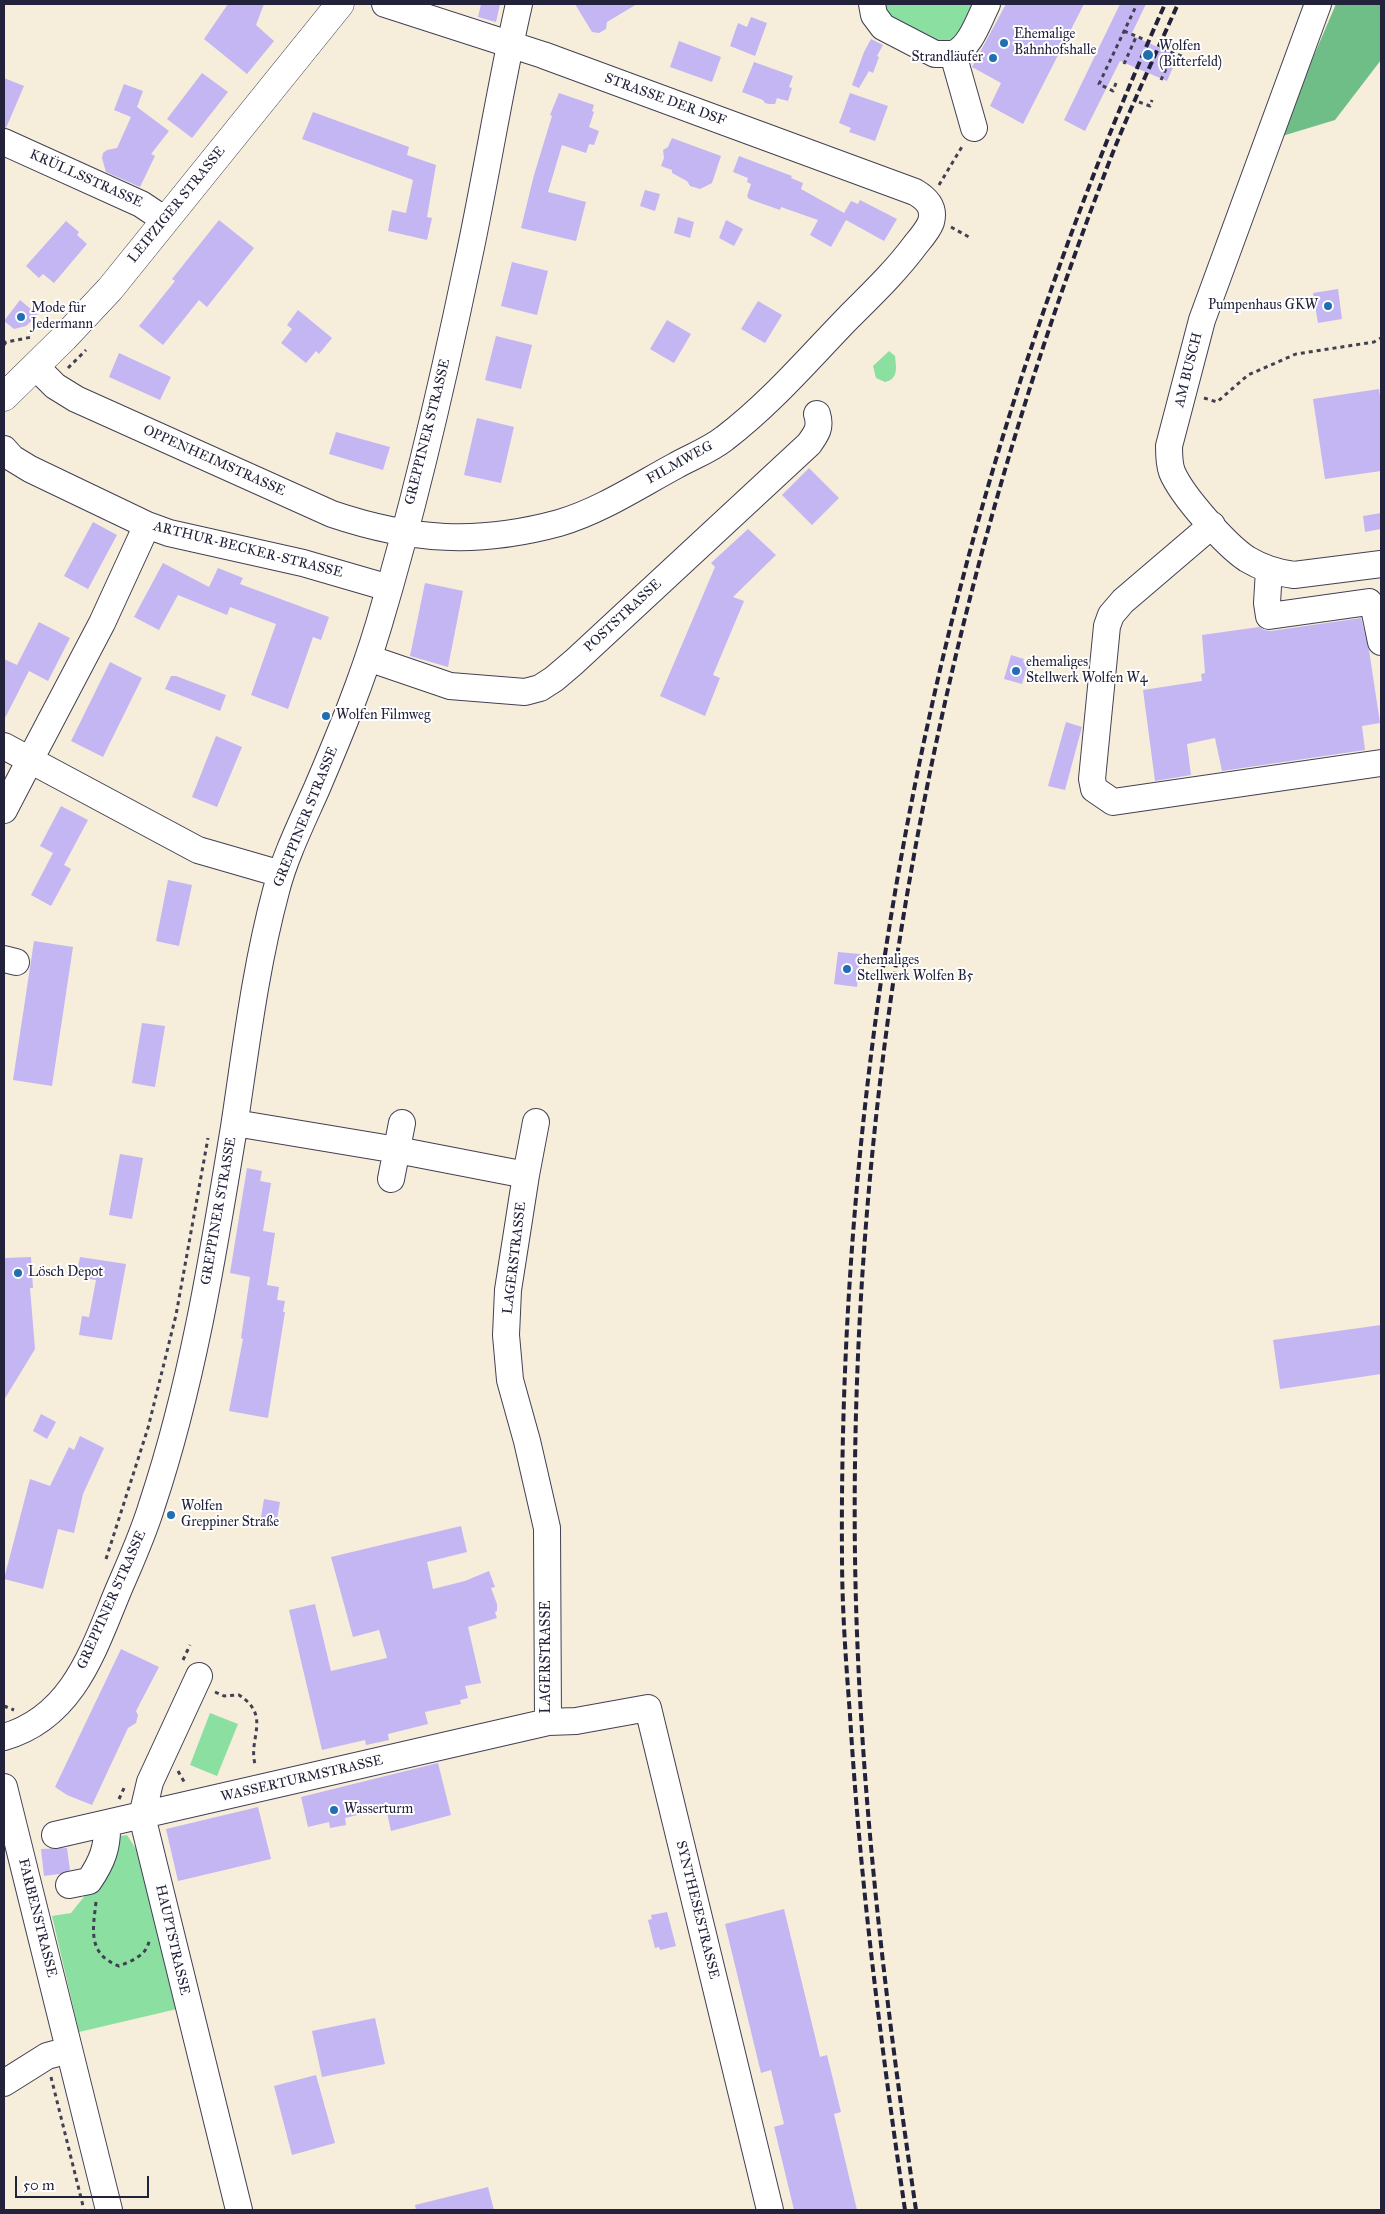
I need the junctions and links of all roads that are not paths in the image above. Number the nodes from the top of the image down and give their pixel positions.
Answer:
1 (340, 4) edge
2 (385, 4) edge
3 (519, 4) edge
4 (872, 4) edge
5 (987, 4) edge
6 (1318, 4) edge
7 (510, 44) junction
8 (953, 54) junction
9 (974, 128) road end
10 (4, 142) edge
11 (165, 220) junction
12 (897, 269) joint
13 (36, 367) junction
14 (5, 393) edge
15 (817, 414) dead end
16 (4, 449) edge
17 (1212, 524) junction
18 (148, 525) junction
19 (403, 534) junction
20 (1381, 564) edge
21 (1269, 570) junction
22 (389, 588) junction
23 (1381, 642) edge
24 (368, 658) junction
25 (4, 746) edge
26 (30, 760) junction
27 (1381, 763) edge
28 (4, 810) edge
29 (281, 874) junction
30 (234, 1122) junction
31 (536, 1122) dead end
32 (402, 1123) dead end
33 (397, 1150) junction
34 (526, 1175) junction
35 (391, 1179) dead end
36 (198, 1680) road end
37 (548, 1722) junction
38 (4, 1737) edge
39 (4, 1787) edge
40 (142, 1816) junction
41 (107, 1824) junction
42 (55, 1835) dead end
43 (69, 1885) dead end
44 (69, 2050) junction
45 (4, 2083) edge
46 (109, 2210) edge
47 (239, 2210) edge
48 (770, 2210) edge

1 - 11 main road, LEIPZIGER STRASSE
2 - 7 street, STRASSE DER DSF
3 - 7 street, GREPPINER STRASSE
4 - 8 street
5 - 8 street
6 - 17 street, AM BUSCH
7 - 12 street, STRASSE DER DSF
7 - 19 street, GREPPINER STRASSE
8 - 9 street
10 - 11 street, KRÜLLSSTRASSE
11 - 13 main road, LEIPZIGER STRASSE
12 - 19 street, FILMWEG
13 - 14 main road, LEIPZIGER STRASSE
13 - 19 street, OPPENHEIMSTRASSE
15 - 24 street, POSTSTRASSE
16 - 18 street, ARTHUR-BECKER-STRASSE
17 - 21 street, AM BUSCH
17 - 27 street
18 - 22 street, ARTHUR-BECKER-STRASSE
18 - 26 street
19 - 22 street, GREPPINER STRASSE
20 - 21 street, AM BUSCH
21 - 23 street
22 - 24 street, GREPPINER STRASSE
24 - 29 street, GREPPINER STRASSE
25 - 26 street
26 - 28 street
26 - 29 street
29 - 30 street, GREPPINER STRASSE
30 - 33 street
30 - 38 street, GREPPINER STRASSE
31 - 34 street, LAGERSTRASSE
32 - 33 street
33 - 34 street
33 - 35 street
34 - 37 street, LAGERSTRASSE
36 - 40 street, HAUPTSTRASSE
37 - 40 street, WASSERTURMSTRASSE
37 - 48 street, SYNTHESESTRASSE
39 - 44 street, FARBENSTRASSE
40 - 41 street, WASSERTURMSTRASSE
40 - 47 street, HAUPTSTRASSE
41 - 42 street, WASSERTURMSTRASSE
41 - 43 street
44 - 45 street
44 - 46 street, FARBENSTRASSE

